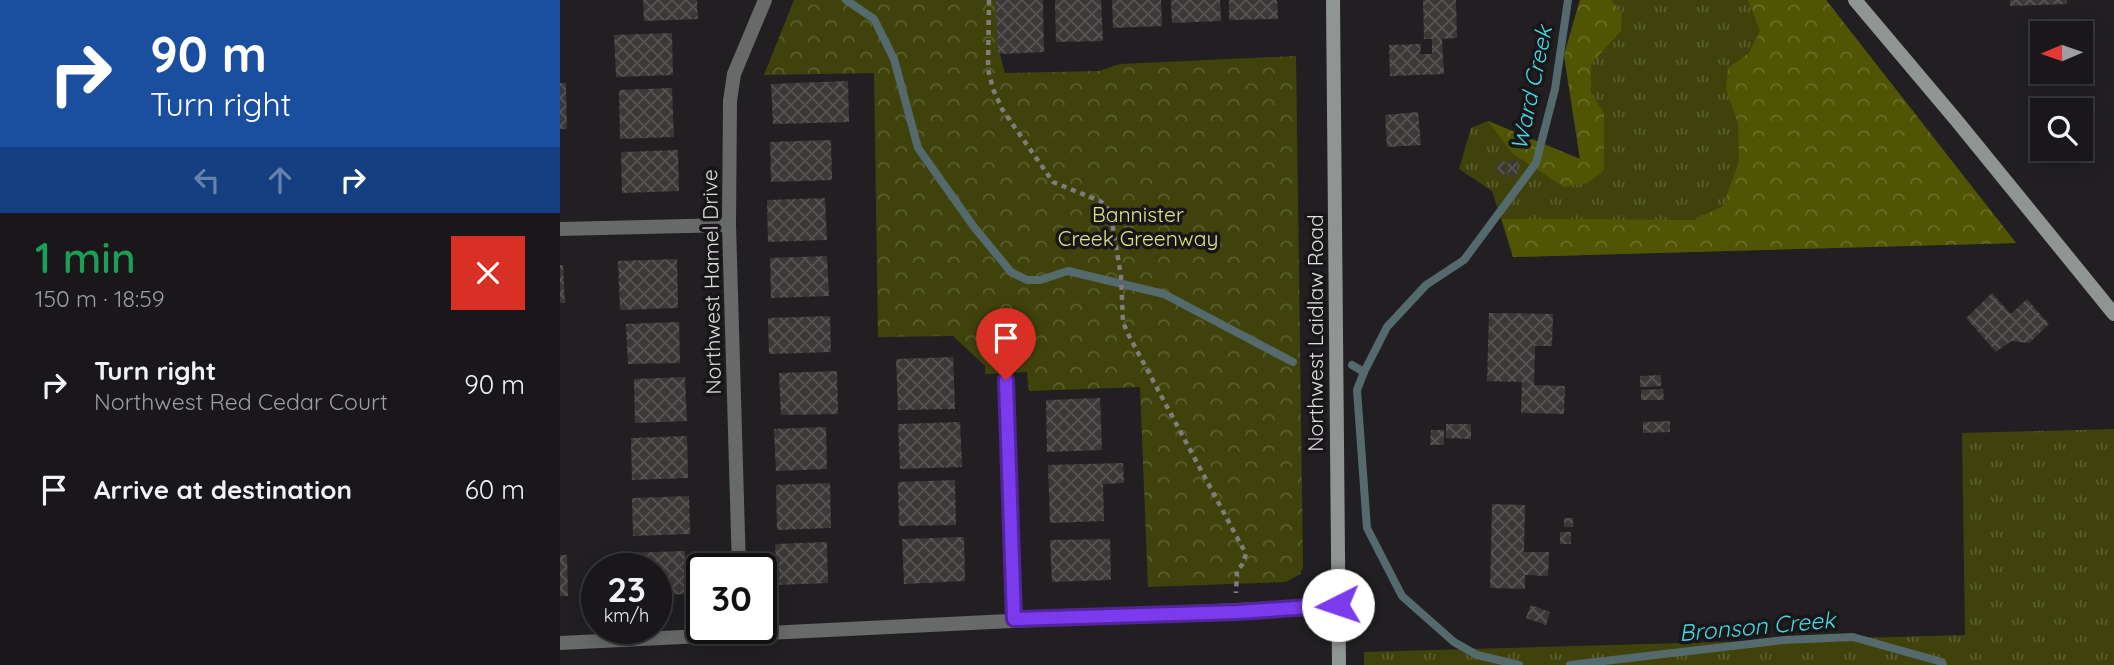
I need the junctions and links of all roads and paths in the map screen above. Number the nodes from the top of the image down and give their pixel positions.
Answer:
1 (765, 0) edge
2 (989, 0) edge
3 (1333, 0) edge
4 (1855, 0) edge
5 (729, 225) junction
6 (560, 229) edge
7 (2114, 314) edge
8 (1006, 380) dead end
9 (739, 553) edge
10 (1338, 605) junction
11 (1238, 612) junction
12 (1014, 619) junction
13 (777, 630) edge
14 (686, 635) edge
15 (560, 643) edge
16 (1339, 665) edge

1 - 5 street, Northwest Hamel Drive
2 - 11 path
3 - 10 main road, Northwest Laidlaw Road
4 - 7 main road
5 - 6 street
5 - 9 street, Northwest Hamel Drive
8 - 12 street
10 - 11 street
10 - 16 main road, Northwest Laidlaw Road
11 - 12 street
12 - 13 street
14 - 15 street

